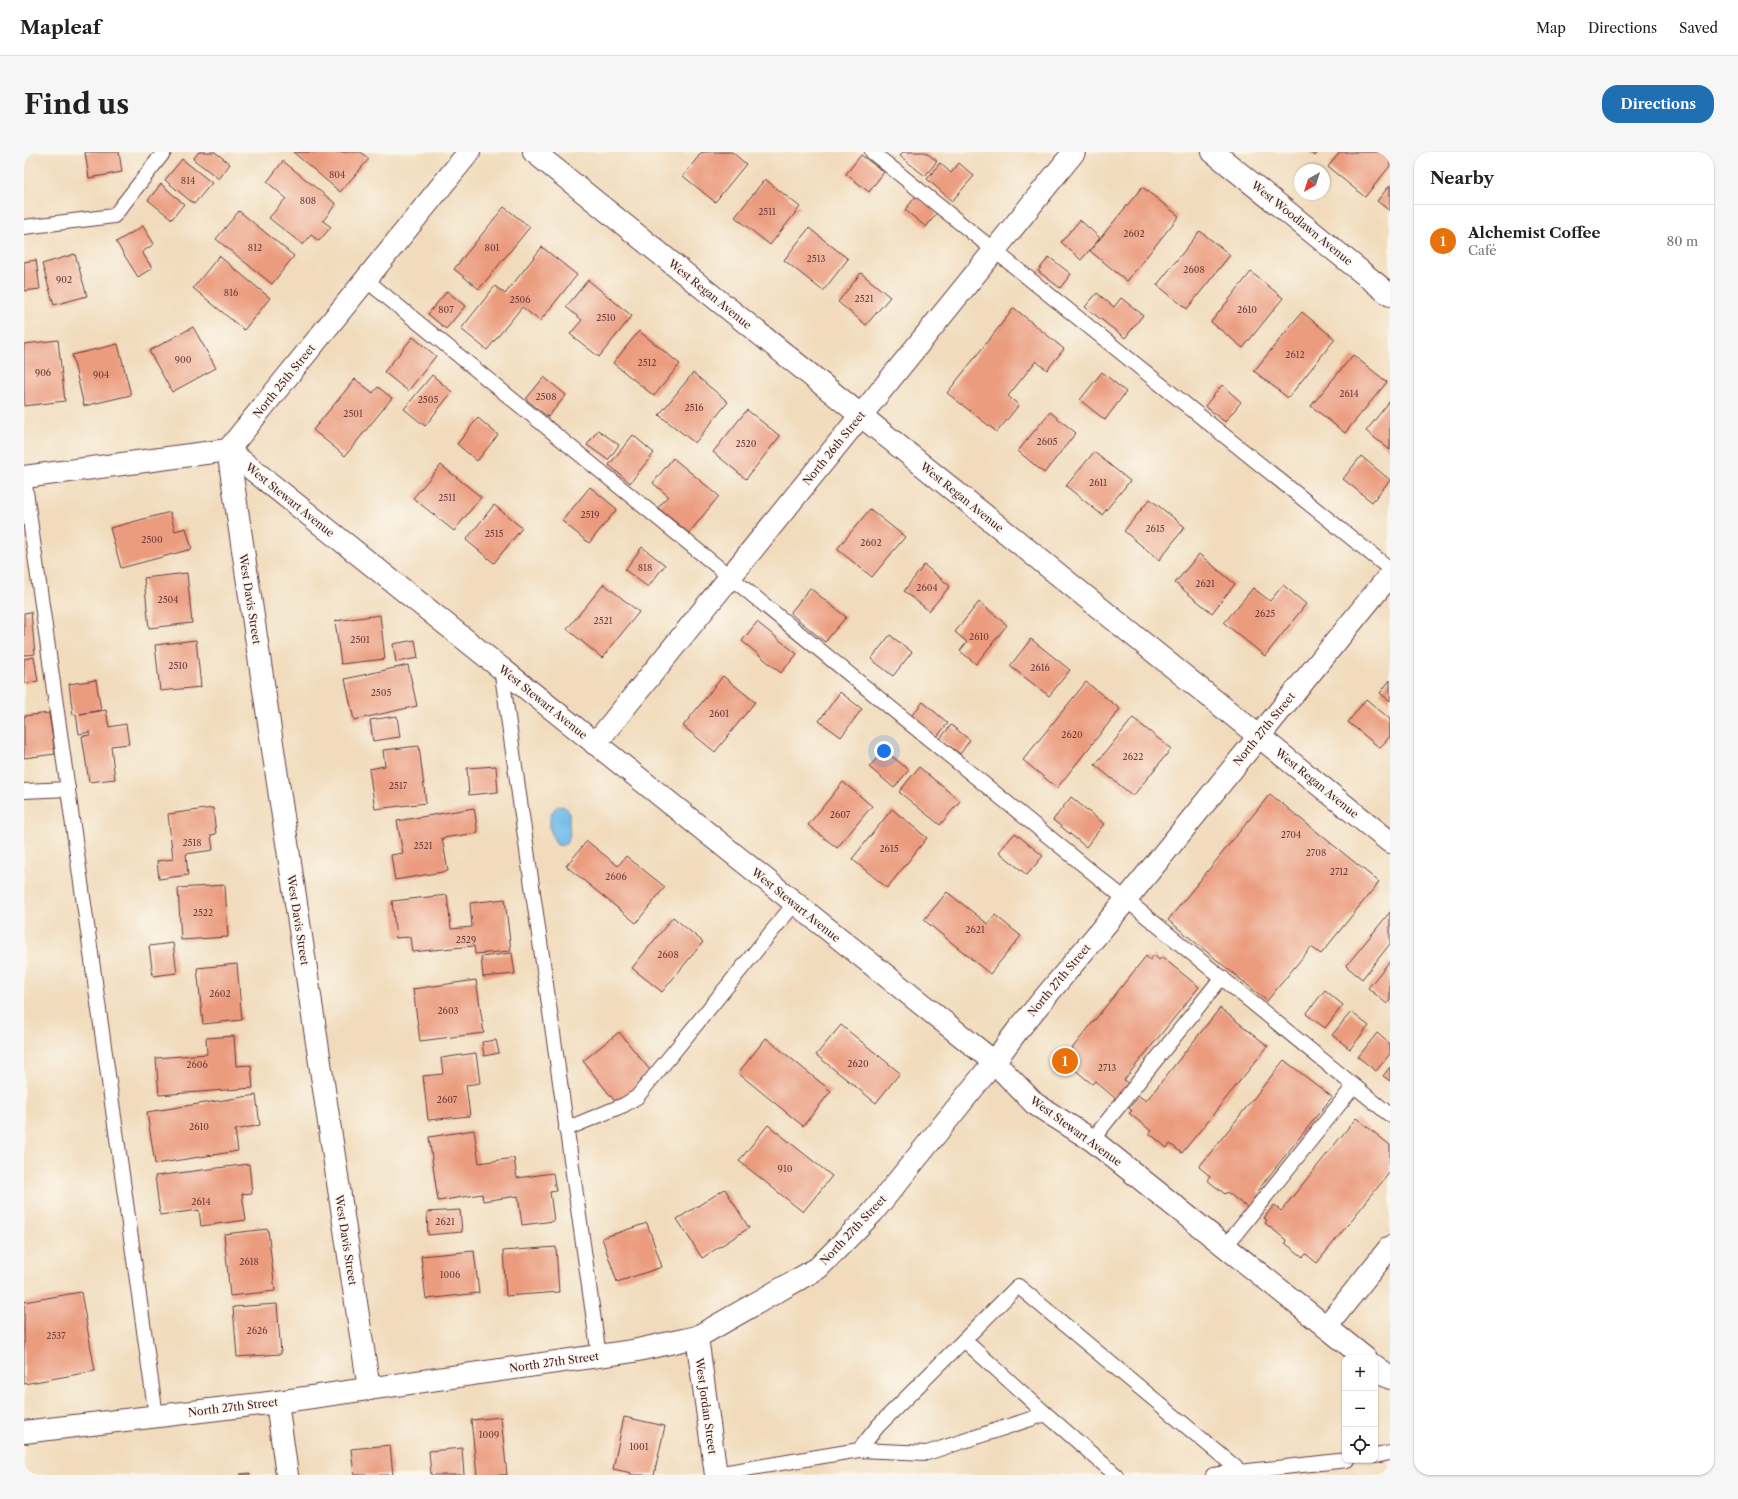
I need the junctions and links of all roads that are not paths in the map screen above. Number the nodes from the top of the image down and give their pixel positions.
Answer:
1 (164, 152) edge
2 (469, 152) edge
3 (534, 152) edge
4 (872, 152) edge
5 (1074, 152) edge
6 (1213, 152) edge
7 (24, 227) edge
8 (994, 250) junction
9 (366, 280) junction
10 (1390, 294) edge
11 (860, 415) junction
12 (228, 450) junction
13 (24, 477) edge
14 (1390, 569) edge
15 (1390, 575) edge
16 (730, 577) junction
17 (501, 668) junction
18 (1259, 737) junction
19 (595, 744) junction
20 (68, 789) junction
21 (24, 791) edge
22 (1390, 842) edge
23 (1126, 900) junction
24 (795, 904) junction
25 (1222, 978) junction
26 (994, 1062) junction
27 (1354, 1086) junction
28 (1390, 1115) edge
29 (566, 1129) junction
30 (1092, 1140) junction
31 (1225, 1247) junction
32 (1390, 1247) edge
33 (1326, 1327) junction
34 (697, 1337) junction
35 (964, 1340) junction
36 (1360, 1355) edge
37 (599, 1356) junction
38 (1378, 1368) edge
39 (1390, 1378) edge
40 (369, 1389) junction
41 (277, 1402) junction
42 (1046, 1414) junction
43 (156, 1416) junction
44 (24, 1432) edge
45 (859, 1450) junction
46 (1390, 1452) edge
47 (1378, 1455) edge
48 (1342, 1461) edge
49 (1240, 1472) junction
50 (716, 1474) edge
51 (287, 1475) edge
52 (1116, 1475) edge
53 (1213, 1475) edge

1 - 7 lane
2 - 9 street, North 25th Street
3 - 11 street, West Regan Avenue
4 - 8 lane
5 - 8 street, North 26th Street
6 - 10 street, West Woodlawn Avenue
8 - 11 street, North 26th Street
8 - 14 lane
9 - 12 street, North 25th Street
9 - 16 lane
11 - 16 street, North 26th Street
11 - 18 street, West Regan Avenue
12 - 13 street
12 - 17 street, West Stewart Avenue
12 - 40 street, West Davis Street
13 - 20 lane
15 - 18 street, North 27th Street
16 - 19 street, North 26th Street
16 - 23 lane
17 - 19 street, West Stewart Avenue
17 - 29 lane
18 - 22 street, West Regan Avenue
18 - 23 street, North 27th Street
19 - 24 street, West Stewart Avenue
20 - 21 lane
20 - 43 lane
23 - 25 lane
23 - 26 street, North 27th Street
24 - 26 street, West Stewart Avenue
24 - 29 lane
25 - 27 lane
25 - 30 lane
26 - 30 street, West Stewart Avenue
26 - 34 street, North 27th Street
27 - 28 lane
27 - 31 lane
29 - 37 lane
30 - 31 street, West Stewart Avenue
31 - 33 street, West Stewart Avenue
32 - 33 street
33 - 36 street, West Stewart Avenue
34 - 37 street, North 27th Street
34 - 50 street, West Jordan Street
35 - 42 lane
35 - 45 lane
35 - 49 lane
37 - 40 street, North 27th Street
38 - 39 street
40 - 41 street, North 27th Street
41 - 43 street, North 27th Street
41 - 51 street
42 - 45 lane
42 - 52 lane
43 - 44 street, North 27th Street
45 - 50 lane
46 - 47 lane
48 - 49 lane
49 - 53 lane

